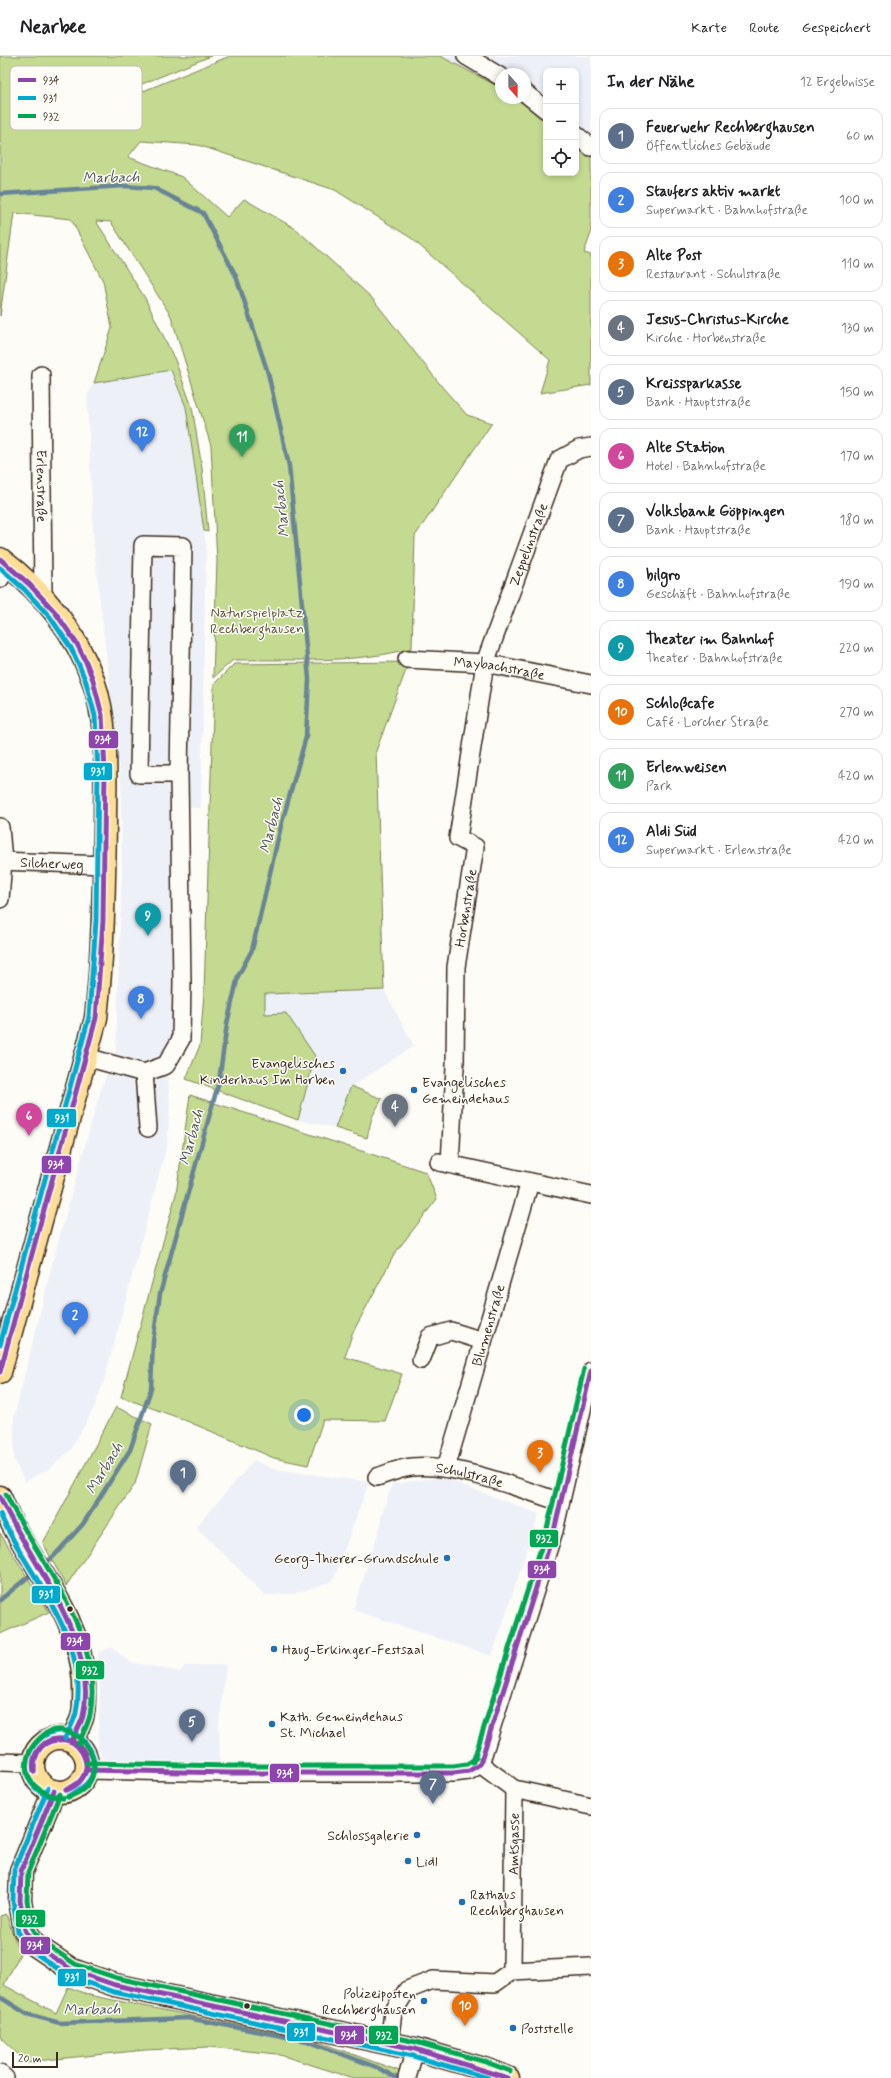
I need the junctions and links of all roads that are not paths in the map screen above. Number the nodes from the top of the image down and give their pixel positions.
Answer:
1 (466, 56) edge
2 (495, 73) edge
3 (531, 98) edge
4 (543, 108) edge
5 (579, 137) edge
6 (591, 147) edge
7 (41, 375) dead end
8 (591, 447) edge
9 (3, 568) edge
10 (43, 597) junction
11 (407, 659) dead end
12 (485, 663) junction
13 (591, 684) edge
14 (179, 774) junction
15 (0, 827) edge
16 (1, 861) edge
17 (104, 865) junction
18 (0, 900) edge
19 (86, 1057) junction
20 (144, 1073) junction
21 (148, 1128) dead end
22 (530, 1182) junction
23 (591, 1195) edge
24 (483, 1341) junction
25 (421, 1360) dead end
26 (591, 1371) edge
27 (0, 1372) edge
28 (586, 1421) edge
29 (446, 1468) junction
30 (377, 1478) dead end
31 (0, 1497) edge
32 (560, 1502) junction
33 (72, 1741) junction
34 (0, 1762) edge
35 (33, 1763) junction
36 (480, 1764) junction
37 (87, 1770) junction
38 (514, 1788) junction
39 (54, 1791) junction
40 (591, 1806) edge
41 (590, 1967) edge
42 (512, 1971) junction
43 (389, 2043) junction
44 (415, 2049) junction
45 (0, 2074) edge
46 (408, 2075) edge
47 (4, 2078) edge
48 (508, 2078) edge

1 - 2 street
3 - 4 street
5 - 6 street
7 - 10 street, Erlenstraße
8 - 12 street, Zeppelinstraße
9 - 10 main road
10 - 17 main road
11 - 12 street, Maybachstraße
12 - 13 street, Maybachstraße
12 - 22 street, Horbenstraße
14 - 14 street
14 - 20 street
15 - 16 street
16 - 17 street, Silcherweg
16 - 18 street
17 - 19 main road
19 - 20 street
19 - 27 main road
20 - 21 street
22 - 23 street, Horbenstraße
22 - 24 street, Blumenstraße
24 - 25 street
24 - 29 street, Blumenstraße
26 - 28 street
28 - 32 street
29 - 30 street, Schulstraße
29 - 32 street, Schulstraße
31 - 33 main road
32 - 36 street
33 - 35 main road
33 - 37 main road
34 - 35 street
35 - 39 main road
36 - 37 street
36 - 38 street
37 - 39 main road
38 - 40 street
38 - 42 street, Amtsgasse
39 - 43 main road
41 - 42 street
42 - 43 street
43 - 44 main road
44 - 46 street
44 - 48 main road
45 - 47 street

